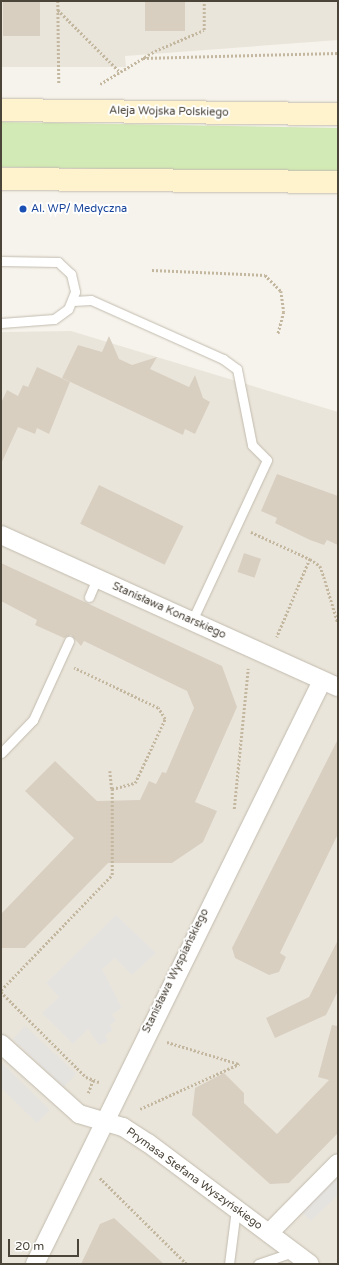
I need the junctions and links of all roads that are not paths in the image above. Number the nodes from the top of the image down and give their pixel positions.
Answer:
1 (1, 110) edge
2 (338, 114) edge
3 (1, 179) edge
4 (338, 182) edge
5 (1, 261) edge
6 (73, 301) junction
7 (1, 323) edge
8 (1, 535) edge
9 (97, 578) junction
10 (89, 597) dead end
11 (192, 621) junction
12 (69, 641) dead end
13 (330, 684) edge
14 (1, 753) edge
15 (1, 1044) edge
16 (104, 1122) junction
17 (338, 1163) edge
18 (236, 1209) junction
19 (269, 1233) junction
20 (293, 1252) junction
21 (35, 1264) edge
22 (229, 1264) edge
23 (258, 1264) edge
24 (310, 1264) edge

1 - 2 main road, Aleja Wojska Polskiego
3 - 4 main road
5 - 6 lane
6 - 7 lane
6 - 11 lane
8 - 9 street, Stanisława Konarskiego
9 - 10 lane
9 - 11 street, Stanisława Konarskiego
11 - 13 street, Stanisława Konarskiego
12 - 14 lane
13 - 16 street, Stanisława Wyspiańskiego
15 - 16 street, Prymasa Stefana Wyszyńskiego
16 - 18 street, Prymasa Stefana Wyszyńskiego
16 - 21 street, Stanisława Wyspiańskiego
17 - 19 street
18 - 19 street, Prymasa Stefana Wyszyńskiego
18 - 22 lane
19 - 20 street, Prymasa Stefana Wyszyńskiego
20 - 23 lane
20 - 24 street, Prymasa Stefana Wyszyńskiego

